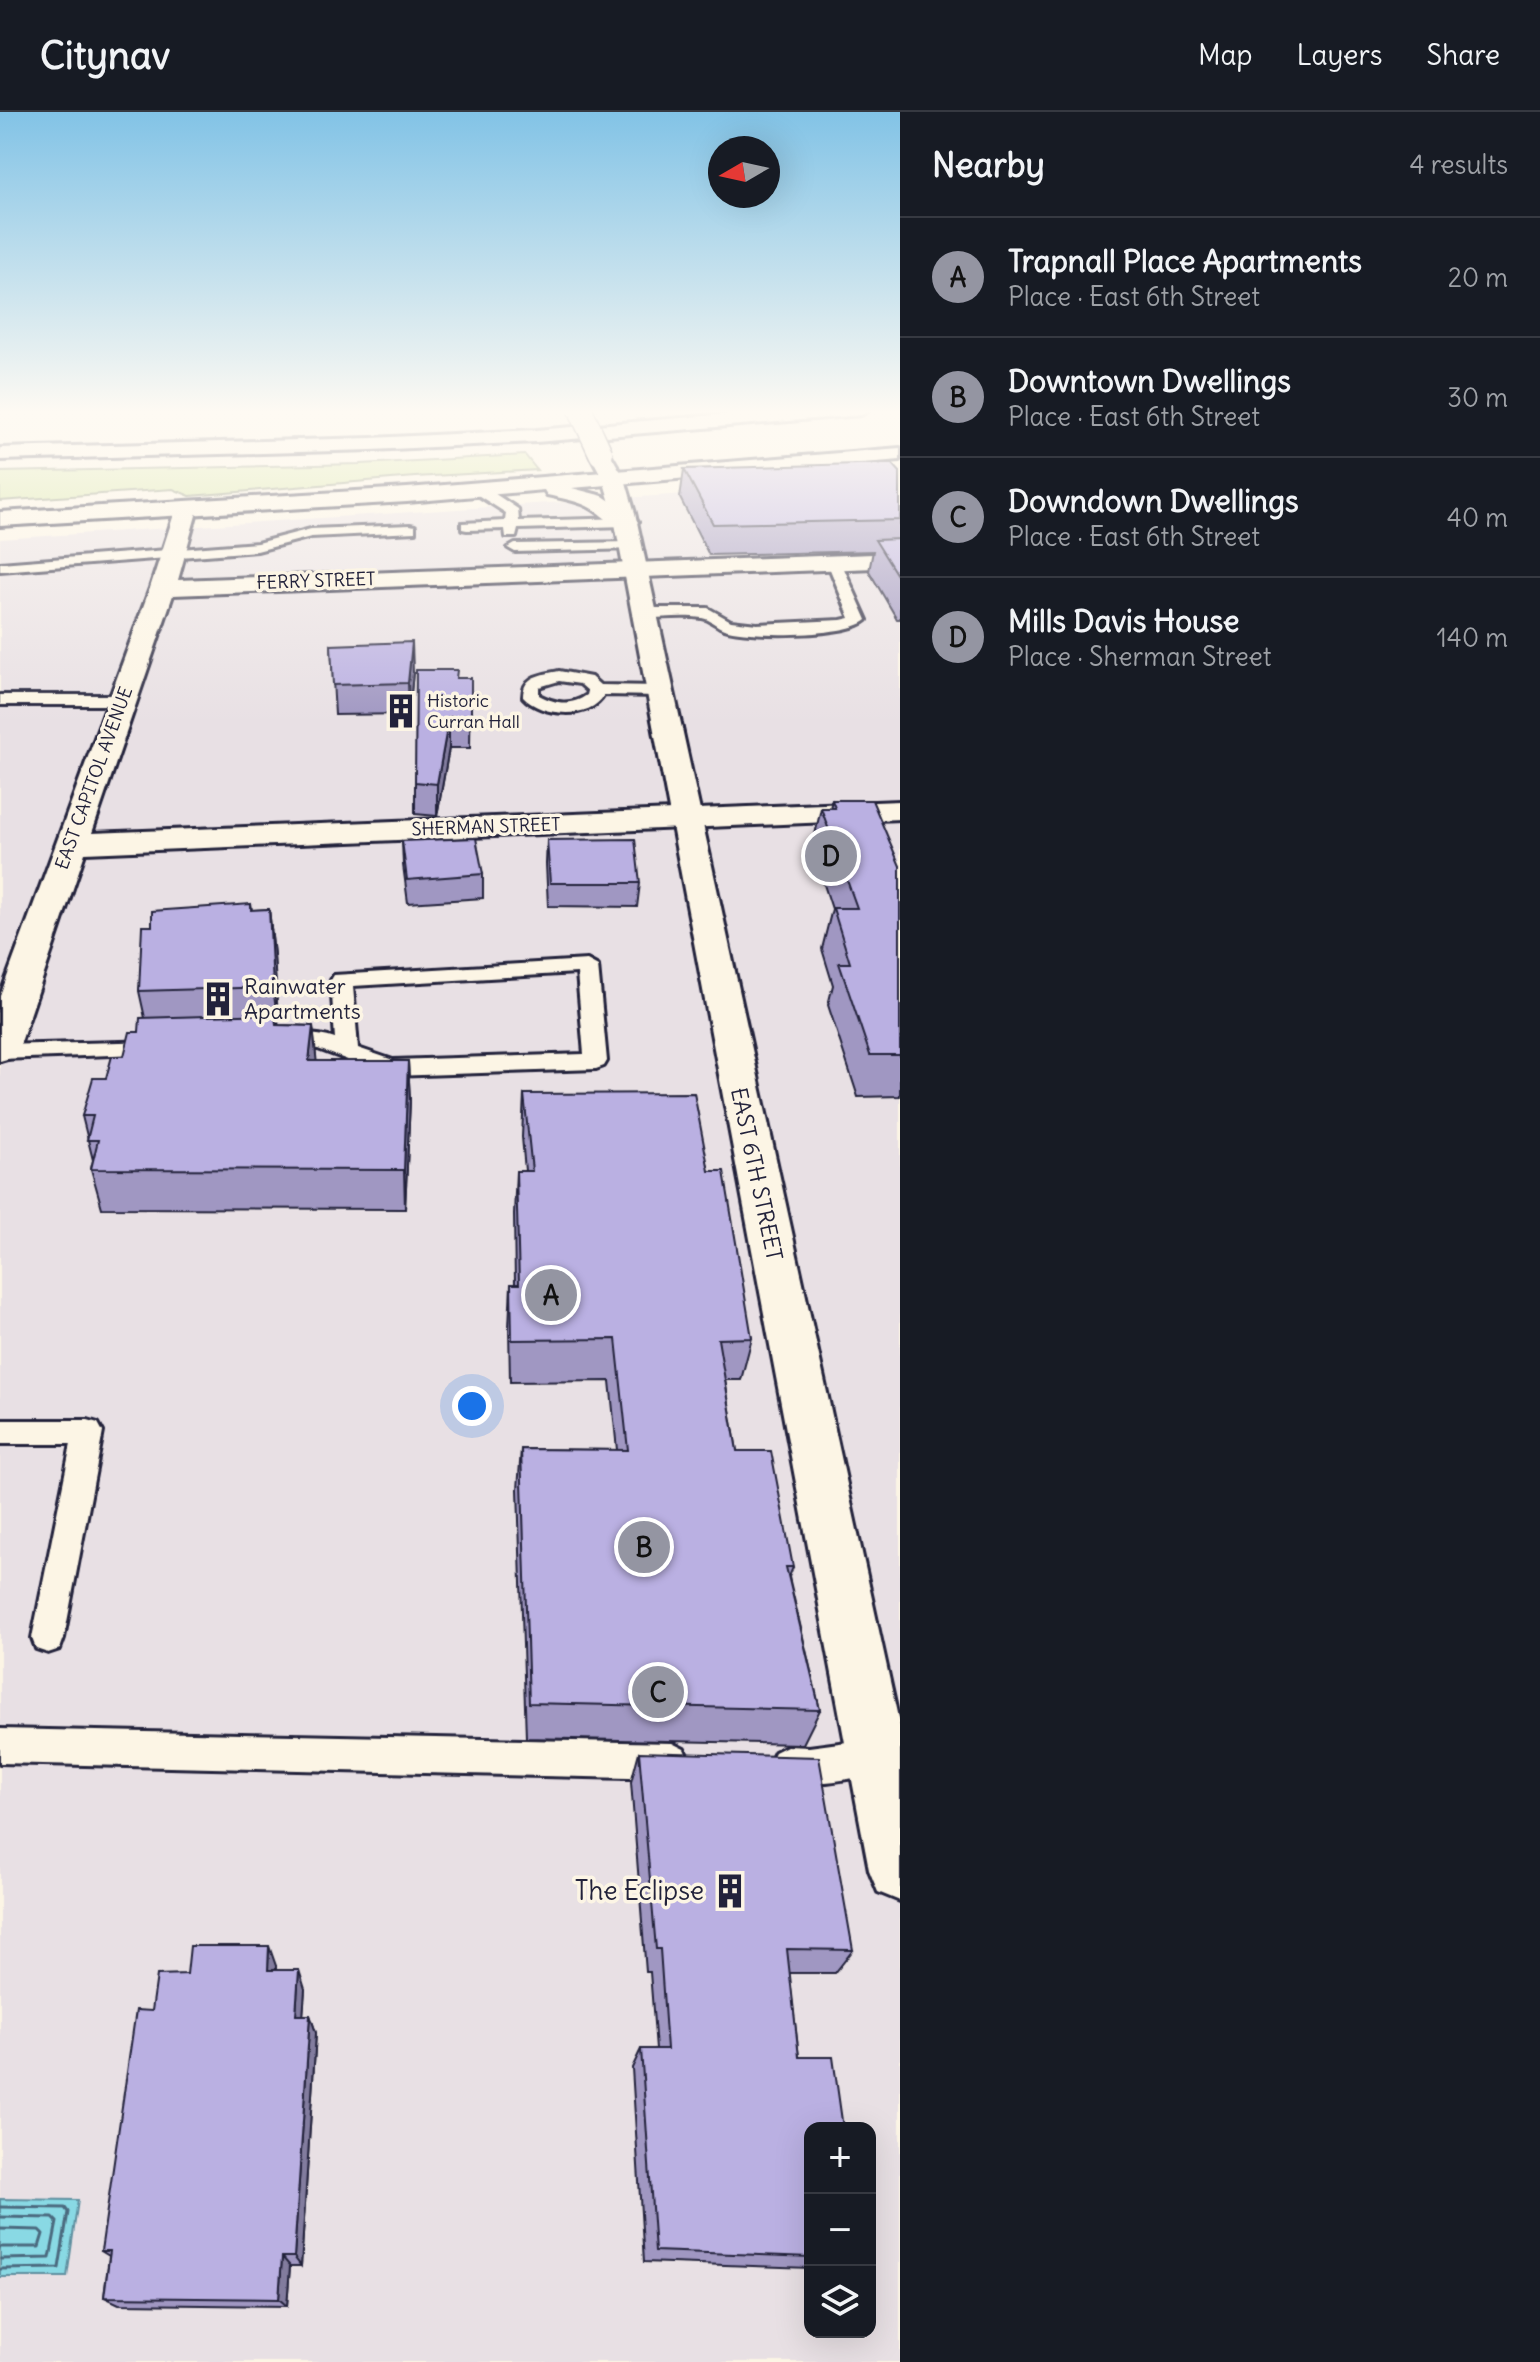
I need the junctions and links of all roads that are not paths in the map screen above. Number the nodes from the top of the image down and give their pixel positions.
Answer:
1 (85, 514) edge
2 (185, 514) edge
3 (362, 514) edge
4 (513, 514) edge
5 (614, 514) edge
6 (624, 514) edge
7 (0, 519) edge
8 (626, 522) junction
9 (364, 527) junction
10 (513, 532) junction
11 (173, 554) junction
12 (633, 557) junction
13 (900, 560) edge
14 (834, 562) junction
15 (0, 567) edge
16 (524, 573) junction
17 (163, 588) junction
18 (645, 613) junction
19 (596, 690) dead end
20 (659, 691) junction
21 (0, 700) edge
22 (122, 700) junction
23 (900, 810) edge
24 (684, 819) junction
25 (71, 844) junction
26 (251, 1045) edge
27 (190, 1047) edge
28 (0, 1048) edge
29 (347, 1052) junction
30 (0, 1432) edge
31 (48, 1638) dead end
32 (0, 1746) edge
33 (888, 1754) edge
34 (698, 1762) edge
35 (761, 1763) edge
36 (900, 1870) edge

1 - 7 main road
2 - 11 main road, EAST CAPITOL AVENUE
3 - 9 lane
4 - 10 lane
5 - 8 main road
6 - 8 main road, EAST 6TH STREET
8 - 10 lane
8 - 12 main road, EAST 6TH STREET
9 - 9 lane
9 - 11 lane
10 - 10 lane
10 - 12 lane
10 - 16 lane
11 - 15 lane
11 - 17 main road, EAST CAPITOL AVENUE
12 - 14 main road, FERRY STREET
12 - 16 main road, FERRY STREET
12 - 18 main road, EAST 6TH STREET
13 - 14 main road, FERRY STREET
14 - 18 lane
16 - 17 main road, FERRY STREET
17 - 22 main road, EAST CAPITOL AVENUE
18 - 20 main road, EAST 6TH STREET
19 - 20 lane
20 - 24 main road, EAST 6TH STREET
21 - 22 lane
22 - 25 main road, EAST CAPITOL AVENUE
23 - 24 main road, SHERMAN STREET
24 - 25 main road, SHERMAN STREET
24 - 33 main road, EAST 6TH STREET
25 - 28 main road, EAST CAPITOL AVENUE
26 - 29 lane
27 - 28 lane
29 - 29 lane
30 - 31 lane
32 - 34 lane
33 - 35 lane
33 - 36 main road, EAST 6TH STREET

